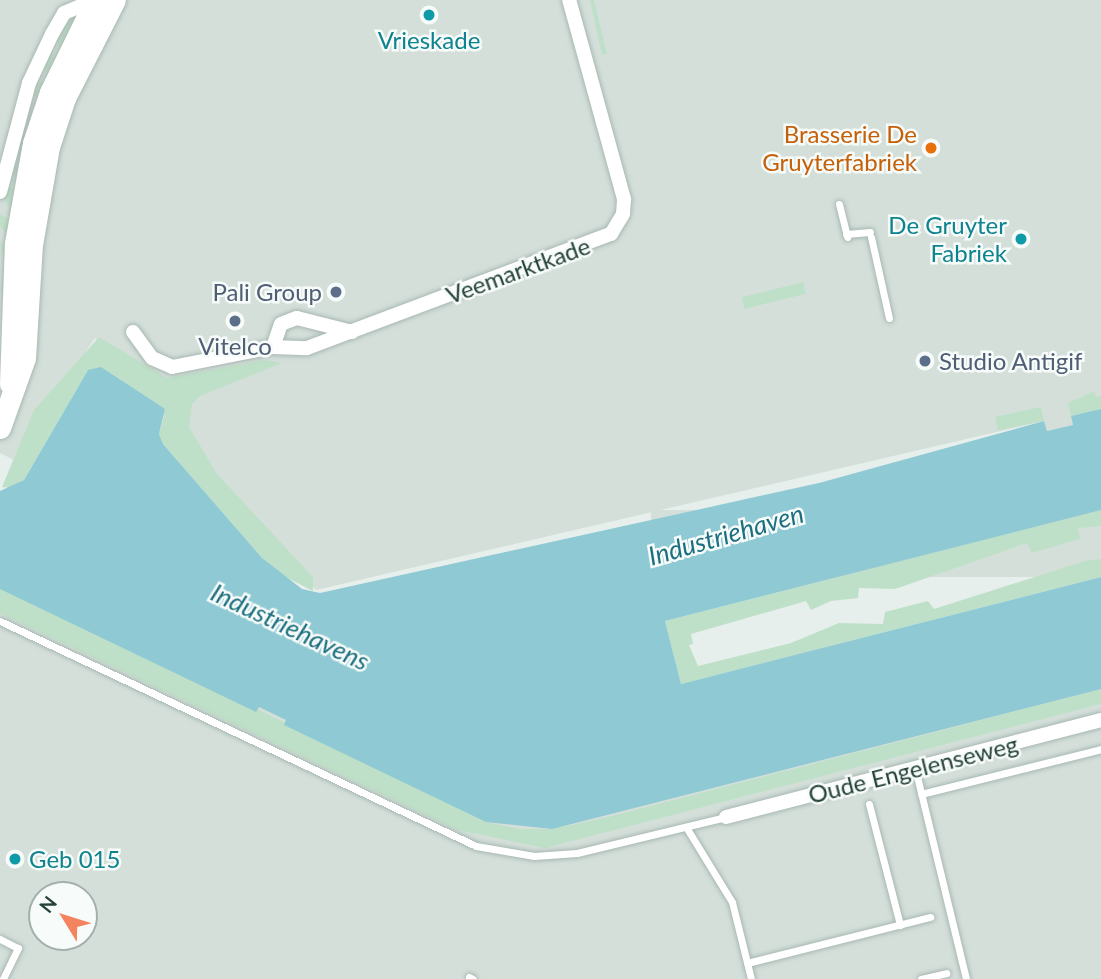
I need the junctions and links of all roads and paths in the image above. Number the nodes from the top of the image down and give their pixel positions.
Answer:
1 (94, 0) edge
2 (115, 0) edge
3 (569, 0) edge
4 (0, 192) edge
5 (839, 204) dead end
6 (6, 308) edge
7 (889, 318) dead end
8 (133, 332) dead end
9 (353, 333) junction
10 (273, 347) junction
11 (10, 396) junction
12 (0, 428) edge
13 (0, 621) edge
14 (1101, 720) edge
15 (1101, 749) edge
16 (915, 768) junction
17 (921, 794) junction
18 (869, 804) dead end
19 (726, 817) joint
20 (686, 827) junction
21 (930, 917) dead end
22 (900, 925) junction
23 (0, 939) edge
24 (747, 963) junction
25 (946, 973) dead end
26 (3, 979) edge
27 (751, 979) edge
28 (921, 979) edge
29 (966, 979) edge

1 - 4 street
1 - 6 main road
2 - 11 main road
3 - 9 street, Veemarktkade
5 - 7 lane
6 - 11 main road
8 - 10 street, Veemarktkade
9 - 10 street, Veemarktkade
9 - 10 street
11 - 12 main road
13 - 20 lane
14 - 16 street, Oude Engelenseweg
15 - 17 lane
16 - 17 lane
16 - 19 street, Oude Engelenseweg
17 - 29 lane
18 - 22 lane
19 - 20 lane
20 - 24 lane
21 - 22 lane
22 - 24 lane
23 - 26 lane
24 - 27 lane
25 - 28 lane

